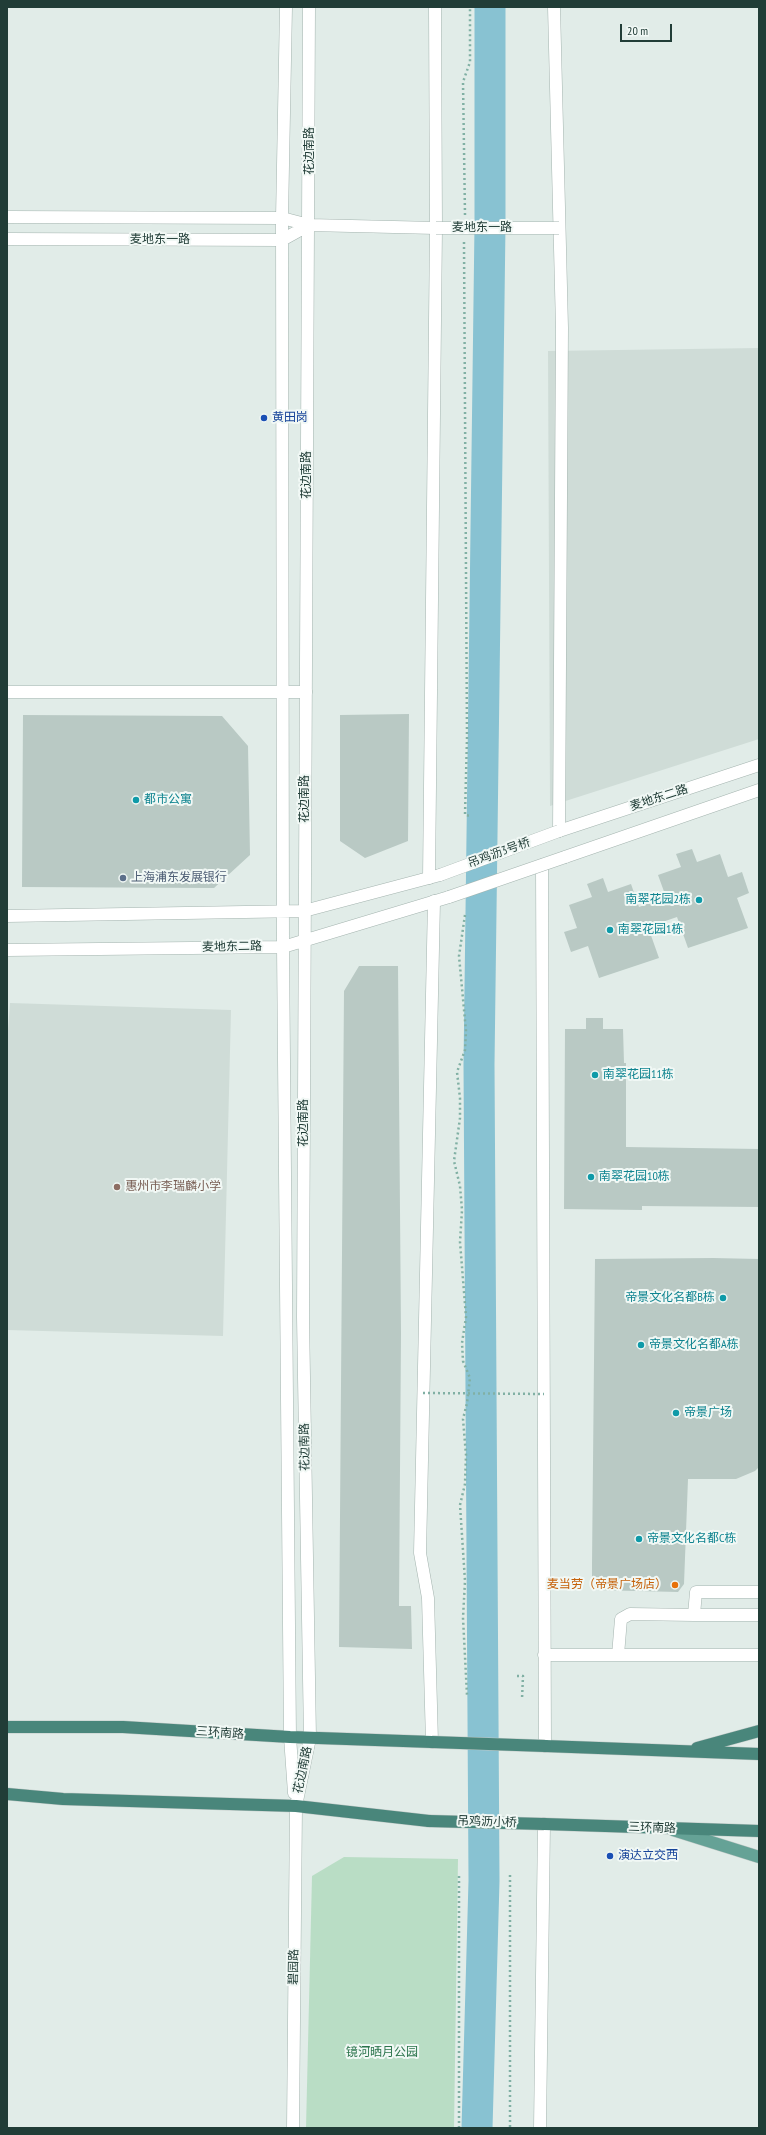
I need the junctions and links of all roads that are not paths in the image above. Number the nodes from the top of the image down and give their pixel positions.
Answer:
1 (286, 7) edge
2 (309, 7) edge
3 (435, 7) edge
4 (554, 7) edge
5 (7, 217) edge
6 (282, 218) junction
7 (309, 225) junction
8 (436, 228) junction
9 (559, 228) junction
10 (7, 239) edge
11 (282, 240) junction
12 (7, 692) edge
13 (306, 692) junction
14 (283, 693) junction
15 (759, 765) edge
16 (759, 790) edge
17 (559, 831) junction
18 (565, 857) joint
19 (542, 865) junction
20 (434, 877) junction
21 (449, 897) joint
22 (434, 901) junction
23 (304, 911) junction
24 (283, 912) junction
25 (7, 916) edge
26 (305, 940) junction
27 (282, 947) junction
28 (7, 950) edge
29 (759, 1592) edge
30 (694, 1615) junction
31 (759, 1615) edge
32 (544, 1655) junction
33 (618, 1655) junction
34 (759, 1655) edge
35 (7, 1726) edge
36 (759, 1731) edge
37 (290, 1737) junction
38 (310, 1738) junction
39 (432, 1742) junction
40 (545, 1746) junction
41 (685, 1751) junction
42 (759, 1754) edge
43 (7, 1794) edge
44 (7, 1798) edge
45 (63, 1799) junction
46 (296, 1806) junction
47 (544, 1824) junction
48 (666, 1828) junction
49 (759, 1831) edge
50 (759, 1857) edge
51 (293, 2128) edge
52 (540, 2128) edge

1 - 6 street, 花边南路
2 - 7 street, 花边南路
3 - 8 street
4 - 9 street
5 - 6 street, 麦地东一路
6 - 7 street, 麦地东一路
6 - 11 street, 花边南路
7 - 8 street, 麦地东一路
7 - 11 street, 麦地东一路
7 - 13 street, 花边南路
8 - 9 street, 麦地东一路, bridge
8 - 20 street
9 - 17 street
10 - 11 street, 麦地东一路
11 - 14 street, 花边南路
12 - 14 street
13 - 14 street
13 - 23 street, 花边南路
14 - 24 street, 花边南路
15 - 17 street, 麦地东二路
16 - 18 street, 麦地东二路
17 - 20 street, 吊鸡沥3号桥, bridge
18 - 19 street, 吊鸡沥3号桥, bridge
19 - 21 street, 吊鸡沥3号桥, bridge
19 - 32 street
20 - 23 street
21 - 22 street, 麦地东二路
22 - 26 street, 麦地东二路
22 - 39 street
23 - 24 street
23 - 26 street, 花边南路
24 - 25 street
24 - 27 street, 花边南路
26 - 27 street, 麦地东二路
26 - 38 street, 花边南路
27 - 28 street, 麦地东二路
27 - 37 street, 花边南路
29 - 30 street
30 - 31 street
30 - 33 street
32 - 33 street
32 - 40 street
33 - 34 street
35 - 37 highway, 三环南路
36 - 41 highway
37 - 38 highway, 三环南路
37 - 46 street, 花边南路
38 - 39 highway, 三环南路
38 - 46 street, 花边南路
39 - 40 highway, bridge
40 - 41 highway
41 - 42 highway
43 - 45 highway
44 - 45 highway
45 - 46 highway
46 - 47 highway, 吊鸡沥小桥, bridge
46 - 51 street, 碧园路
47 - 48 highway, 三环南路
47 - 52 street
48 - 49 highway, 三环南路
48 - 50 main road

